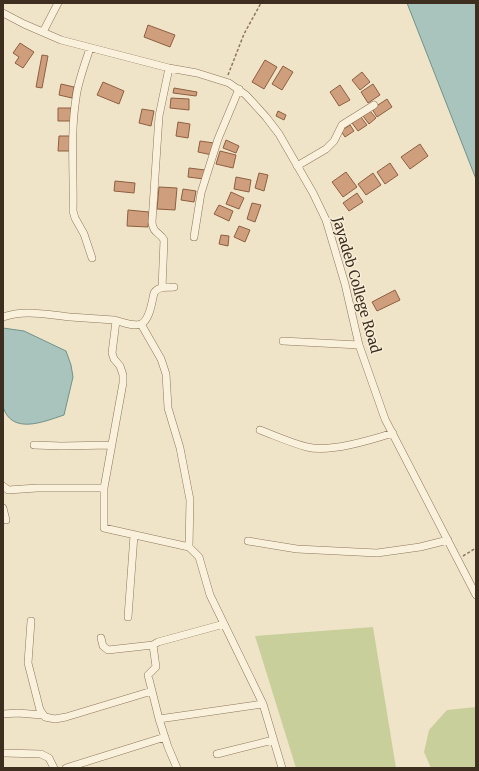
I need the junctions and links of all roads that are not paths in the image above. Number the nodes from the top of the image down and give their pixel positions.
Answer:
1 (58, 3) edge
2 (3, 12) edge
3 (43, 32) junction
4 (90, 48) junction
5 (169, 68) junction
6 (239, 89) junction
7 (374, 105) dead end
8 (297, 166) junction
9 (194, 237) dead end
10 (92, 258) dead end
11 (174, 287) dead end
12 (162, 288) junction
13 (3, 317) edge
14 (116, 321) junction
15 (140, 324) junction
16 (283, 341) dead end
17 (358, 345) junction
18 (260, 430) dead end
19 (392, 433) junction
20 (34, 445) dead end
21 (111, 445) junction
22 (3, 486) edge
23 (104, 488) junction
24 (3, 508) edge
25 (6, 520) dead end
26 (134, 535) junction
27 (448, 540) junction
28 (248, 541) dead end
29 (189, 547) junction
30 (476, 595) edge
31 (128, 617) dead end
32 (31, 621) dead end
33 (224, 624) junction
34 (101, 638) dead end
35 (153, 644) junction
36 (152, 691) junction
37 (264, 704) junction
38 (3, 714) edge
39 (42, 715) junction
40 (159, 720) junction
41 (164, 737) junction
42 (274, 740) junction
43 (4, 753) edge
44 (217, 754) dead end
45 (54, 768) edge
46 (66, 768) edge
47 (177, 768) edge
48 (282, 768) edge

1 - 3 street
2 - 3 street, Jayadeb College Road
3 - 4 street, Jayadeb College Road
4 - 5 street, Jayadeb College Road
4 - 10 street
5 - 6 street, Jayadeb College Road
5 - 12 street
6 - 8 street, Jayadeb College Road
6 - 9 street
7 - 8 street
8 - 17 street, Jayadeb College Road
11 - 12 street
12 - 15 street
13 - 14 street
14 - 15 street
14 - 21 street
15 - 29 street
16 - 17 street
17 - 19 street, Jayadeb College Road
18 - 19 street
19 - 27 street, Jayadeb College Road
20 - 21 street
21 - 23 street
22 - 23 street
23 - 26 street
24 - 25 street
26 - 29 street
26 - 31 street
27 - 28 street
27 - 30 street, Jayadeb College Road
29 - 33 street
32 - 39 street
33 - 35 street
33 - 37 street
34 - 35 street
35 - 36 street
36 - 39 street
36 - 40 street
37 - 40 street
37 - 42 street
38 - 39 street
40 - 41 street
41 - 46 street
41 - 47 street
42 - 44 street
42 - 48 street
43 - 45 street

